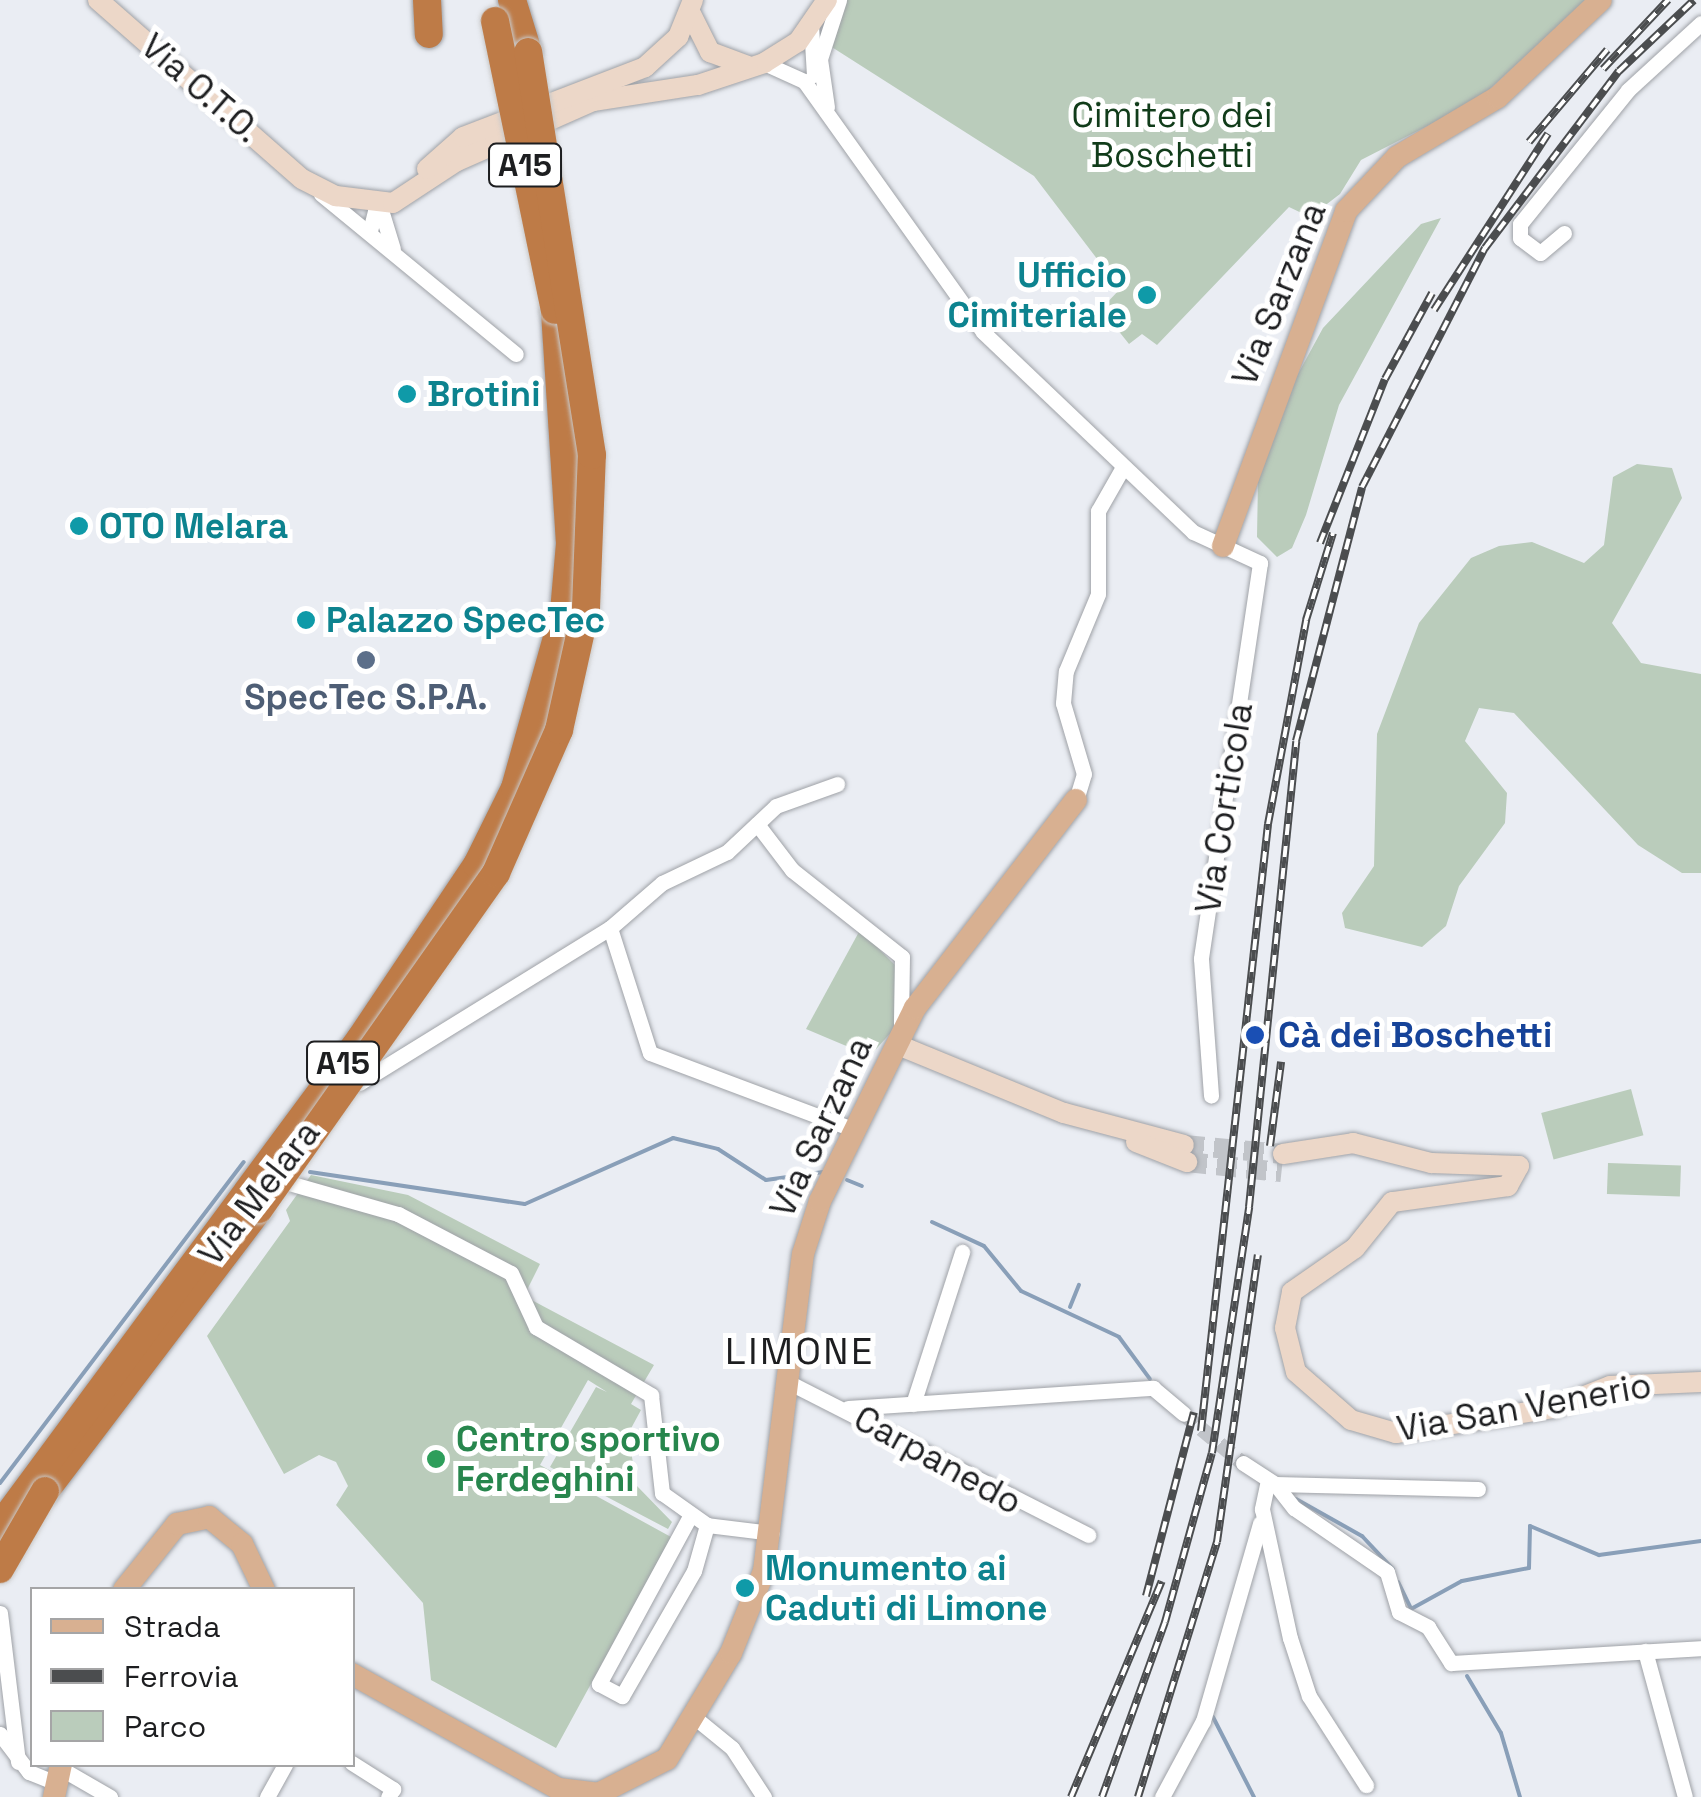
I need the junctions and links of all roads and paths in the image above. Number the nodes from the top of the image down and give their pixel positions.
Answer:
1 (98, 0) edge
2 (427, 0) edge
3 (839, 0) edge
4 (1601, 0) edge
5 (509, 5) edge
6 (691, 6) edge
7 (818, 8) edge
8 (1701, 23) edge
9 (429, 34) dead end
10 (756, 64) junction
11 (829, 116) junction
12 (302, 179) junction
13 (378, 200) junction
14 (404, 200) junction
15 (390, 224) junction
16 (370, 231) junction
17 (1564, 232) dead end
18 (393, 249) junction
19 (516, 354) dead end
20 (1122, 469) junction
21 (1223, 546) junction
22 (837, 784) dead end
23 (1076, 800) joint
24 (757, 824) junction
25 (610, 928) junction
26 (898, 1045) junction
27 (1210, 1096) dead end
28 (856, 1130) junction
29 (1185, 1153) tunnel mouth
30 (1288, 1157) tunnel mouth
31 (272, 1176) junction
32 (962, 1252) dead end
33 (788, 1382) junction
34 (1701, 1382) edge
35 (913, 1404) junction
36 (848, 1408) junction
37 (1184, 1414) tunnel mouth
38 (1242, 1462) tunnel mouth
39 (1271, 1482) junction
40 (1478, 1489) dead end
41 (1262, 1509) junction
42 (689, 1518) junction
43 (707, 1525) junction
44 (3, 1532) edge
45 (772, 1533) junction
46 (1088, 1535) dead end
47 (0, 1572) edge
48 (126, 1587) edge
49 (263, 1587) edge
50 (0, 1612) edge
51 (1701, 1648) edge
52 (1645, 1651) junction
53 (355, 1676) edge
54 (694, 1717) junction
55 (0, 1734) edge
56 (18, 1762) junction
57 (355, 1766) edge
58 (282, 1767) edge
59 (58, 1779) edge
60 (1366, 1785) dead end
61 (617, 1793) edge
62 (110, 1797) edge
63 (267, 1797) edge
64 (388, 1797) edge
65 (764, 1797) edge
66 (1162, 1797) edge
67 (1686, 1797) edge

1 - 12 street, Via O.T.O.
2 - 9 highway
3 - 11 street
4 - 21 main road, Via Sarzana
5 - 44 highway, A15 / A15, bridge
5 - 47 highway, A15 / A15, bridge
6 - 10 street
6 - 13 street
7 - 10 street
7 - 11 street
8 - 17 street
10 - 11 street
10 - 14 street
11 - 20 street, Via Corticola
12 - 13 street, Via O.T.O.
12 - 16 street, Via O.T.O.
13 - 14 street, Via O.T.O.
13 - 15 street
13 - 16 street
14 - 15 street
15 - 18 street
16 - 18 street, Via O.T.O.
18 - 19 street, Via O.T.O.
20 - 21 street, Via Corticola
20 - 23 street
21 - 27 street, Via Corticola
22 - 24 street, Via Melara
23 - 26 main road, Via Sarzana
24 - 25 street, Via Melara
24 - 26 street
25 - 28 street
25 - 31 street, Via Melara
26 - 28 main road, Via Sarzana
26 - 29 street
28 - 33 main road, Via Sarzana
30 - 34 street, Via San Venerio
31 - 42 street
31 - 44 street, Via Melara
32 - 35 street
33 - 36 street, Carpanedo
33 - 45 main road, Via Sarzana
35 - 36 street
35 - 37 street
36 - 46 street, Carpanedo
38 - 39 street
39 - 40 street
39 - 41 street
39 - 52 street
41 - 60 street
41 - 66 street
42 - 43 street
42 - 43 street
43 - 45 street
44 - 47 street, Via Melara
45 - 54 main road, Via Sarzana
48 - 49 main road
50 - 56 street
51 - 52 street
52 - 67 street
53 - 61 main road, Via Sarzana
54 - 61 main road, Via Sarzana
54 - 65 street
55 - 56 street
56 - 59 street
57 - 64 street
58 - 63 street
59 - 62 street

